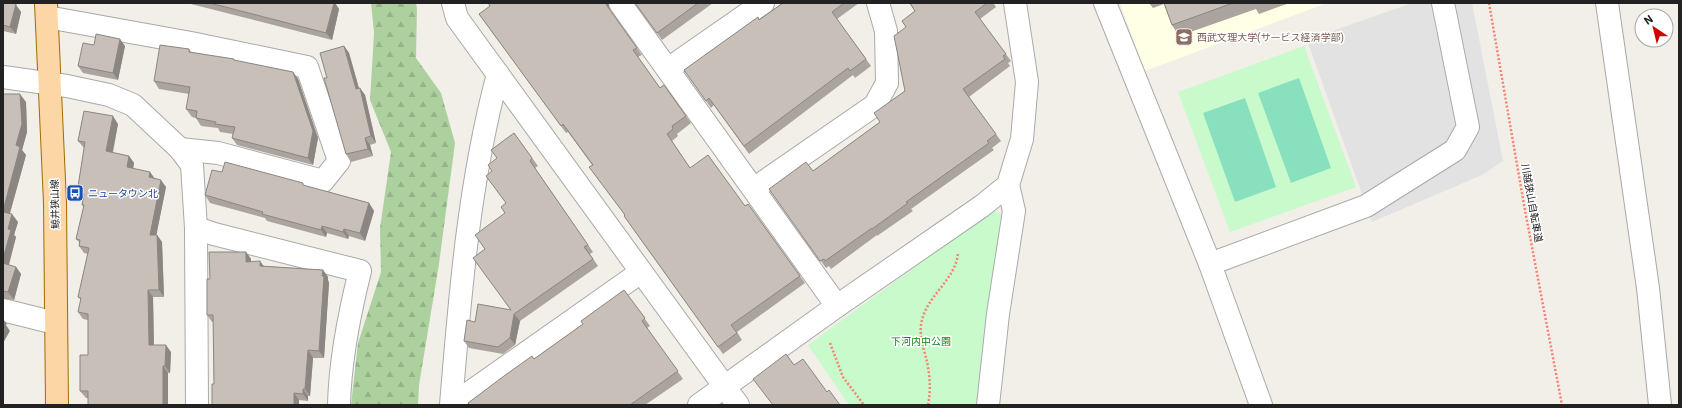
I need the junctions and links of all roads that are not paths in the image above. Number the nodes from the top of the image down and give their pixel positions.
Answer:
1 (453, 3) edge
2 (620, 3) edge
3 (763, 3) edge
4 (878, 3) edge
5 (1015, 3) edge
6 (1105, 3) edge
7 (1442, 3) edge
8 (1607, 3) edge
9 (47, 10) edge
10 (668, 69) junction
11 (498, 74) junction
12 (5, 83) edge
13 (51, 84) junction
14 (180, 149) junction
15 (1008, 185) junction
16 (754, 188) junction
17 (196, 228) junction
18 (1210, 264) junction
19 (641, 272) junction
20 (3, 310) edge
21 (829, 312) junction
22 (55, 323) junction
23 (724, 386) junction
24 (57, 405) edge
25 (197, 405) edge
26 (339, 405) edge
27 (451, 405) edge
28 (699, 405) edge
29 (738, 405) edge
30 (988, 405) edge
31 (1261, 405) edge
32 (1660, 405) edge

1 - 11 street
2 - 10 street
3 - 10 street
4 - 16 street
5 - 15 street
6 - 18 street
7 - 18 street
8 - 32 street
9 - 13 main road, 鯨井狭山線
9 - 14 street
10 - 16 street
11 - 19 street
11 - 27 street
12 - 13 street
13 - 14 street
13 - 22 main road, 鯨井狭山線
14 - 17 street
15 - 21 street
15 - 30 street
16 - 21 street
17 - 25 street
17 - 26 street
18 - 31 street
19 - 23 street
19 - 27 street
20 - 22 street
21 - 23 street
22 - 24 main road, 鯨井狭山線
23 - 28 street
23 - 29 street

